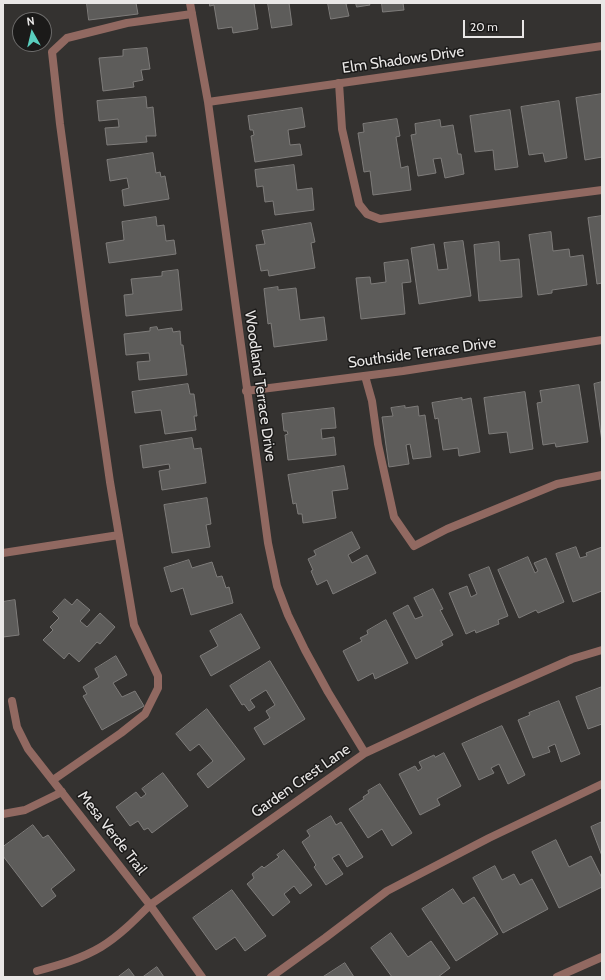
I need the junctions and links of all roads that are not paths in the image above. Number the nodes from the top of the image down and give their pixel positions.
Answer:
1 (190, 3) edge
2 (192, 14) junction
3 (602, 46) edge
4 (339, 83) junction
5 (208, 102) junction
6 (602, 190) edge
7 (602, 340) edge
8 (365, 376) junction
9 (246, 391) junction
10 (602, 475) edge
11 (118, 535) junction
12 (3, 553) edge
13 (602, 650) edge
14 (12, 701) dead end
15 (365, 753) junction
16 (53, 780) junction
17 (602, 784) edge
18 (62, 792) junction
19 (3, 814) edge
20 (150, 905) junction
21 (602, 957) edge
22 (37, 971) dead end
23 (202, 977) edge
24 (271, 977) edge
25 (557, 977) edge

1 - 2 street, Woodland Terrace Drive
2 - 5 street, Woodland Terrace Drive
2 - 11 street
3 - 4 street, Elm Shadows Drive
4 - 5 street, Elm Shadows Drive
4 - 6 street
5 - 9 street, Woodland Terrace Drive
7 - 8 street, Southside Terrace Drive
8 - 9 street, Southside Terrace Drive
8 - 10 street
9 - 15 street, Woodland Terrace Drive
11 - 12 street
11 - 16 street
13 - 15 street, Garden Crest Lane
14 - 16 street, Mesa Verde Trail
15 - 20 street, Garden Crest Lane
16 - 18 street, Mesa Verde Trail
17 - 24 street
18 - 19 street
18 - 20 street, Mesa Verde Trail
20 - 22 street, Garden Crest Lane
20 - 23 street, Mesa Verde Trail
21 - 25 street

